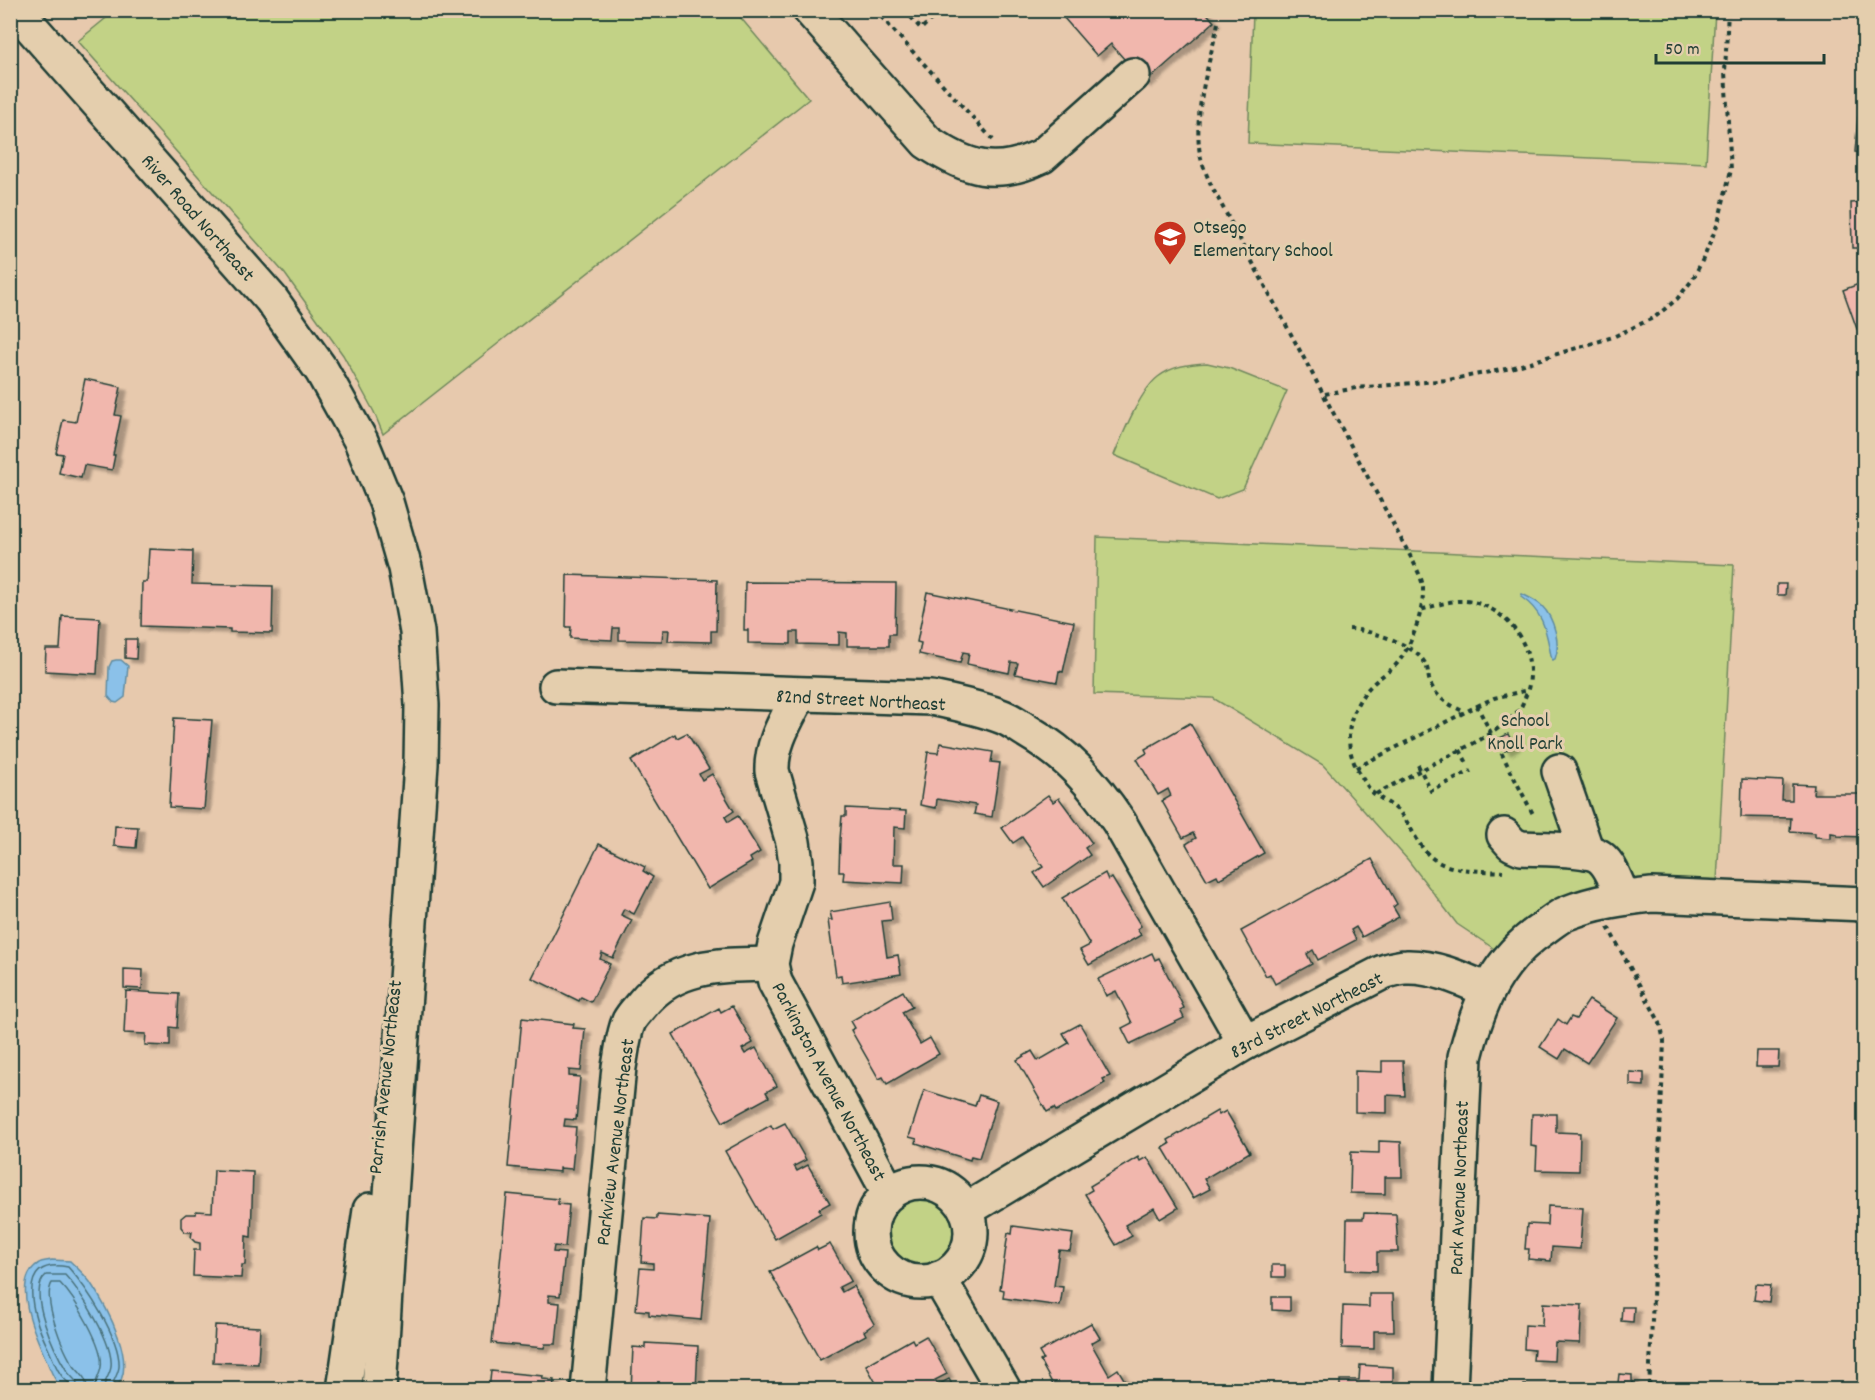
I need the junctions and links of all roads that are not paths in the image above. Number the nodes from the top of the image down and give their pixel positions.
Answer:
1 (16, 10) edge
2 (810, 10) edge
3 (1133, 75) dead end
4 (361, 441) joint
5 (556, 686) dead end
6 (799, 695) junction
7 (421, 764) junction
8 (1559, 771) dead end
9 (1503, 835) dead end
10 (1587, 852) junction
11 (1610, 901) junction
12 (1864, 904) edge
13 (771, 964) junction
14 (1487, 990) junction
15 (1245, 1043) junction
16 (889, 1193) junction
17 (966, 1210) junction
18 (939, 1278) junction
19 (344, 1389) edge
20 (379, 1389) edge
21 (588, 1389) edge
22 (1004, 1389) edge
23 (1450, 1389) edge

1 - 4 street, River Road Northeast
2 - 3 street
4 - 7 street, Parrish Avenue Northeast
5 - 6 street, 82nd Street Northeast
6 - 13 street, Parkington Avenue Northeast
6 - 15 street, 82nd Street Northeast
7 - 19 street, Parrish Avenue Northeast
7 - 20 street, Parrish Avenue Northeast
8 - 10 street
9 - 10 street
10 - 11 street
11 - 12 street
11 - 14 street
13 - 16 street, Parkington Avenue Northeast
13 - 21 street, Parkview Avenue Northeast
14 - 15 street, 83rd Street Northeast
14 - 23 street, Park Avenue Northeast
15 - 17 street, 83rd Street Northeast
16 - 17 street
16 - 18 street
17 - 18 street
18 - 22 street

